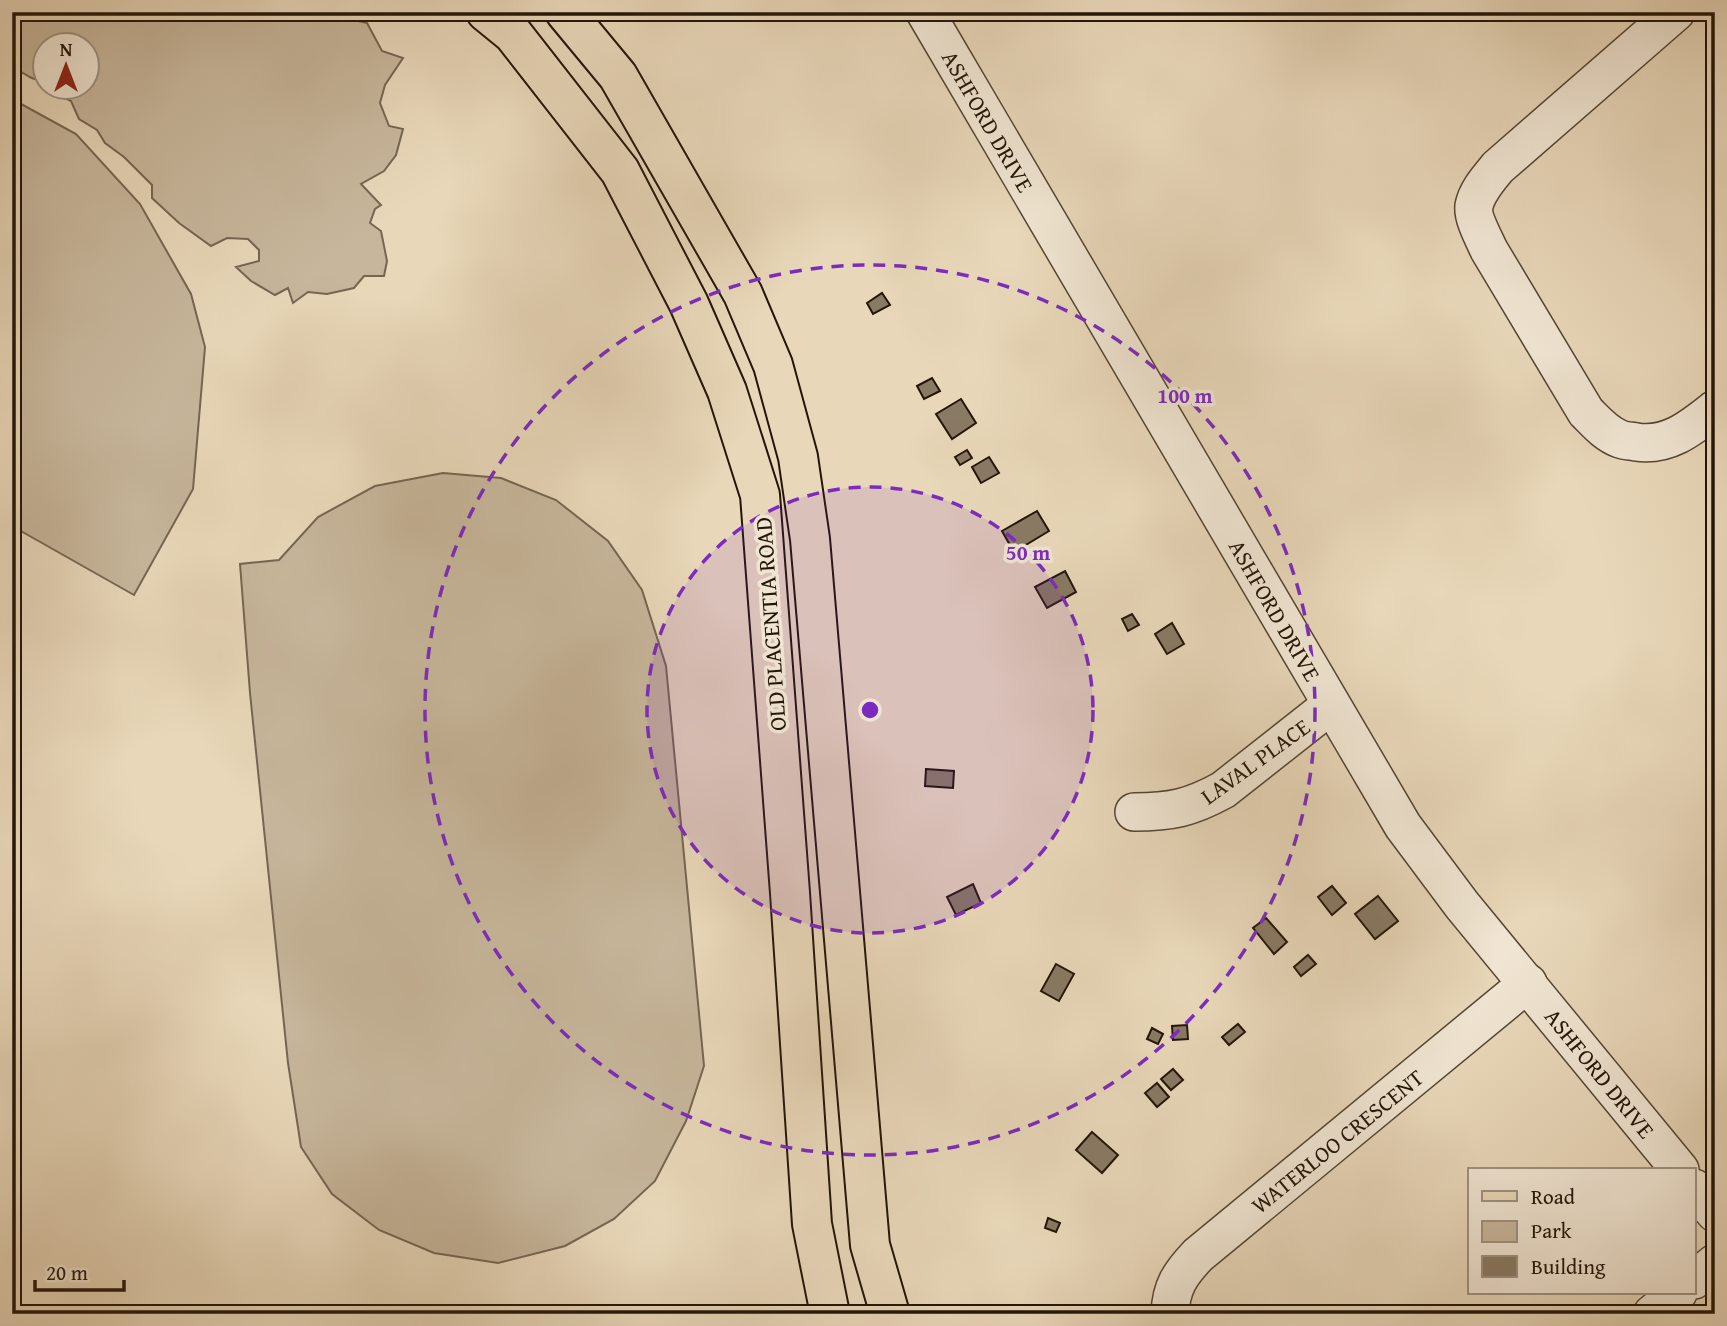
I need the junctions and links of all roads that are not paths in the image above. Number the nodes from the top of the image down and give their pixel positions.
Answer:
1 (486, 12) edge
2 (565, 12) edge
3 (925, 12) edge
4 (1676, 12) edge
5 (1715, 409) edge
6 (1331, 705) junction
7 (1134, 812) dead end
8 (1528, 984) junction
9 (1678, 1168) edge
10 (1696, 1190) edge
11 (1715, 1213) edge
12 (1715, 1262) edge
13 (1696, 1278) edge
14 (1677, 1294) edge
15 (830, 1314) edge
16 (890, 1314) edge
17 (1170, 1314) edge
18 (1653, 1314) edge

1 - 15 main road, OLD PLACENTIA ROAD
2 - 16 main road, OLD PLACENTIA ROAD
3 - 6 street, ASHFORD DRIVE
4 - 5 street
6 - 7 street, LAVAL PLACE
6 - 8 street, ASHFORD DRIVE
8 - 9 street, ASHFORD DRIVE
8 - 17 street, WATERLOO CRESCENT
10 - 11 street
12 - 13 street
14 - 18 street

